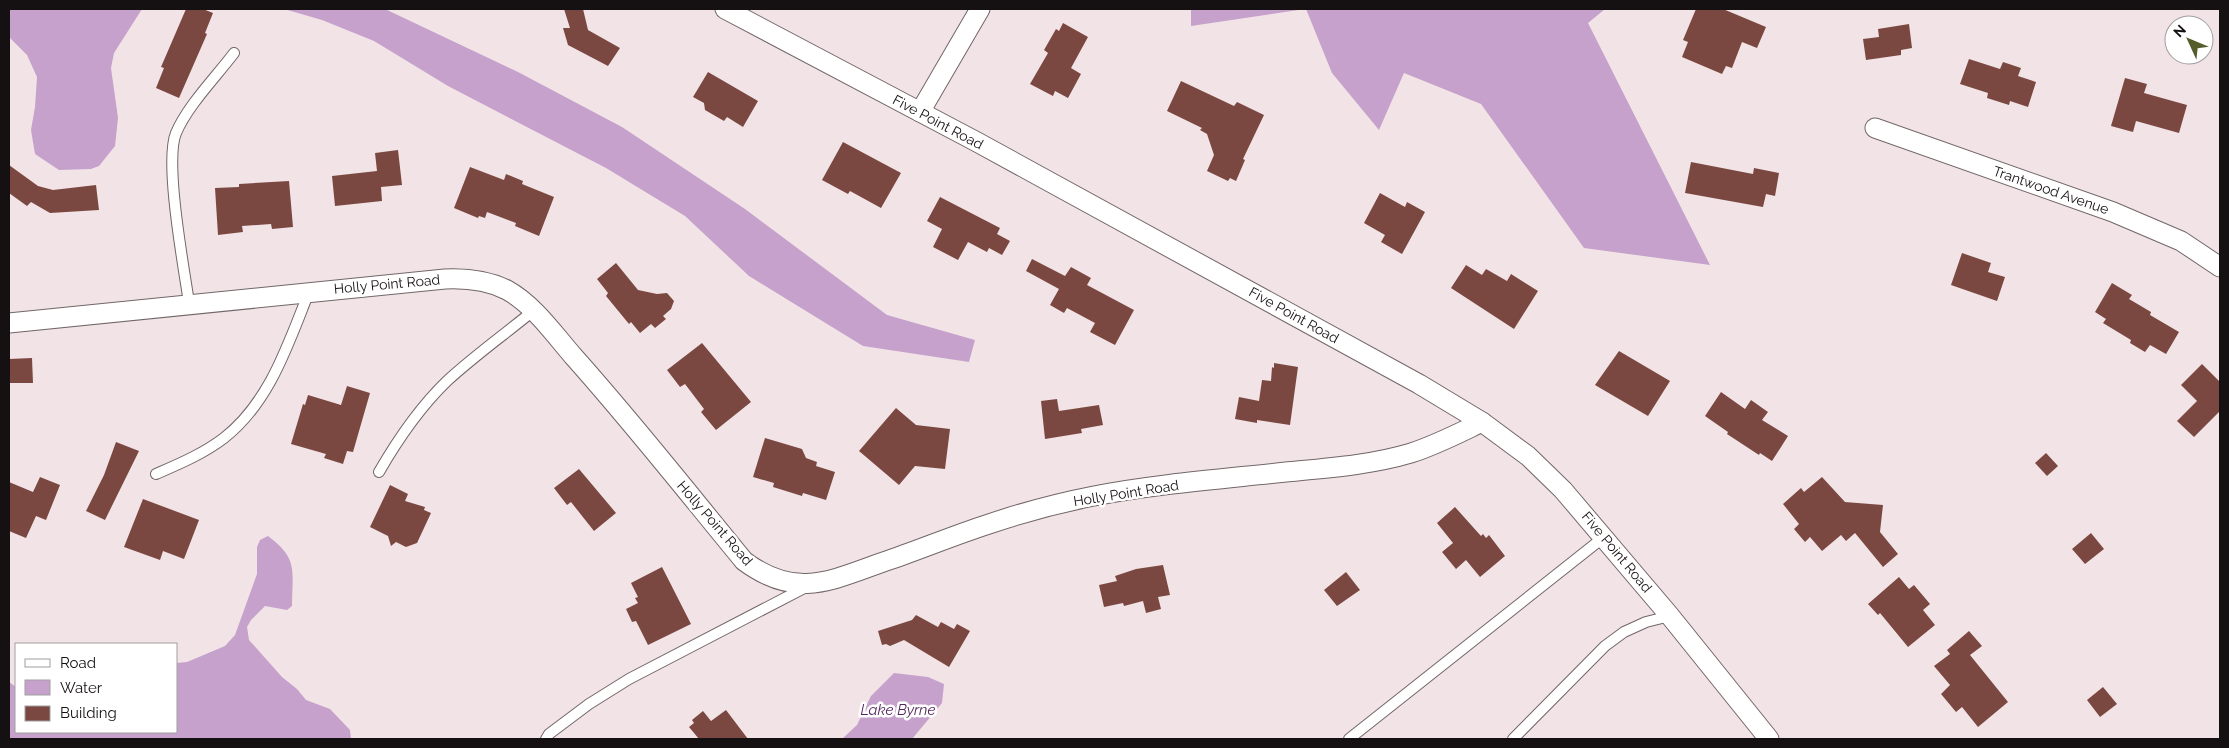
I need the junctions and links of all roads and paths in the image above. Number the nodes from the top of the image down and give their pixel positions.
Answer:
1 (725, 9) edge
2 (980, 9) edge
3 (234, 53) dead end
4 (920, 112) junction
5 (1875, 128) dead end
6 (2220, 267) edge
7 (309, 292) junction
8 (189, 304) junction
9 (533, 310) junction
10 (9, 323) edge
11 (1482, 422) junction
12 (379, 472) dead end
13 (156, 474) dead end
14 (1604, 537) junction
15 (811, 584) junction
16 (1670, 616) junction
17 (546, 739) edge
18 (1349, 739) edge
19 (1513, 739) edge
20 (1769, 739) edge

1 - 4 street, Five Point Road
2 - 4 street
3 - 8 lane
4 - 11 street, Five Point Road
5 - 6 street, Trantwood Avenue
7 - 8 street, Holly Point Road
7 - 9 street, Holly Point Road
7 - 13 lane
8 - 10 street, Holly Point Road
9 - 12 lane
9 - 15 street, Holly Point Road
11 - 14 street, Five Point Road
11 - 15 street, Holly Point Road
14 - 16 street, Five Point Road
14 - 18 lane
15 - 17 lane
16 - 19 lane
16 - 20 street, Five Point Road

